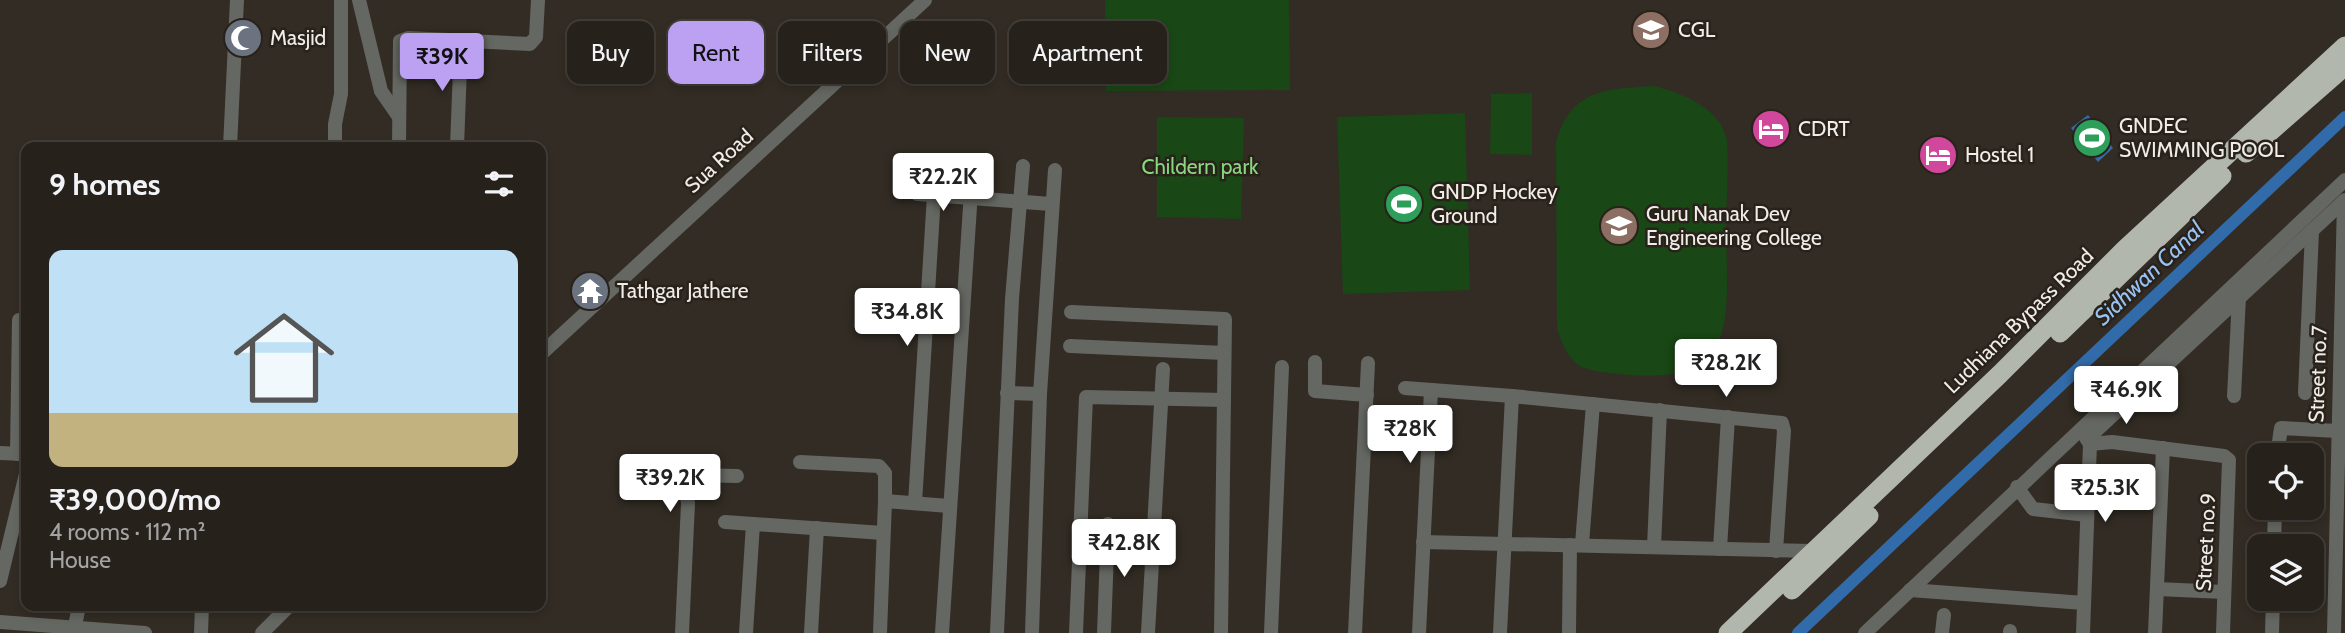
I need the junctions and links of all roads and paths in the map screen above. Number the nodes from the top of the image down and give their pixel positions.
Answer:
1 (237, 0) edge
2 (341, 0) edge
3 (359, 0) edge
4 (538, 0) edge
5 (925, 0) edge
6 (461, 41) junction
7 (2345, 46) edge
8 (2345, 66) edge
9 (399, 117) junction
10 (230, 142) edge
11 (335, 142) edge
12 (399, 142) edge
13 (457, 142) edge
14 (973, 161) dead end
15 (1023, 166) dead end
16 (1055, 170) dead end
17 (2345, 180) edge
18 (917, 194) dead end
19 (934, 195) junction
20 (971, 198) junction
21 (2344, 200) edge
22 (1020, 202) junction
23 (1051, 204) junction
24 (2312, 231) junction
25 (2239, 298) junction
26 (1071, 312) dead end
27 (19, 320) dead end
28 (1070, 346) dead end
29 (546, 349) edge
30 (1224, 353) junction
31 (1315, 362) dead end
32 (1368, 363) dead end
33 (1282, 367) dead end
34 (1163, 369) dead end
35 (1405, 388) dead end
36 (1431, 390) junction
37 (1007, 393) junction
38 (2305, 393) dead end
39 (1040, 394) junction
40 (1367, 395) junction
41 (1512, 396) junction
42 (2234, 396) dead end
43 (1161, 399) junction
44 (1224, 400) junction
45 (1593, 404) junction
46 (1660, 410) junction
47 (1728, 417) junction
48 (2337, 431) junction
49 (2085, 437) junction
50 (2278, 443) edge
51 (2163, 448) junction
52 (0, 453) edge
53 (21, 454) edge
54 (800, 461) dead end
55 (737, 476) dead end
56 (2017, 487) junction
57 (21, 495) edge
58 (885, 501) junction
59 (915, 503) junction
60 (949, 506) junction
61 (2088, 515) junction
62 (724, 522) dead end
63 (753, 524) junction
64 (1108, 524) dead end
65 (817, 528) junction
66 (883, 533) junction
67 (1423, 542) junction
68 (1502, 544) junction
69 (1576, 545) junction
70 (1654, 547) junction
71 (1720, 549) junction
72 (1776, 551) junction
73 (1812, 551) junction
74 (0, 581) edge
75 (2157, 589) junction
76 (1910, 590) junction
77 (2224, 592) junction
78 (2084, 603) junction
79 (78, 611) edge
80 (202, 611) edge
81 (284, 611) edge
82 (2273, 611) edge
83 (1944, 615) dead end
84 (0, 622) edge
85 (75, 626) junction
86 (145, 633) edge
87 (201, 633) edge
88 (262, 633) edge
89 (682, 633) edge
90 (746, 633) edge
91 (811, 633) edge
92 (880, 633) edge
93 (942, 633) edge
94 (997, 633) edge
95 (1032, 633) edge
96 (1076, 633) edge
97 (1104, 633) edge
98 (1148, 633) edge
99 (1221, 633) edge
100 (1271, 633) edge
101 (1355, 633) edge
102 (1419, 633) edge
103 (1500, 633) edge
104 (1569, 633) edge
105 (1728, 633) edge
106 (1747, 633) edge
107 (1865, 633) edge
108 (1942, 633) edge
109 (2082, 633) edge
110 (2155, 633) edge
111 (2223, 633) edge
112 (2272, 633) edge
113 (2334, 633) edge

1 - 10 street
2 - 11 street
3 - 9 street
4 - 6 street
5 - 29 street, Sua Road
6 - 9 street
6 - 13 street
7 - 73 highway, Ludhiana Bypass Road
8 - 106 highway, Ludhiana Bypass Road
9 - 12 street
14 - 20 street
15 - 22 street
16 - 23 street
17 - 49 street
18 - 19 street
19 - 20 street
19 - 59 street
20 - 22 street
20 - 60 street
21 - 24 street
21 - 48 street, Street no.7
22 - 23 street
22 - 37 street
23 - 39 street
24 - 25 street
24 - 38 street
25 - 42 street
25 - 49 street
26 - 30 street
27 - 53 street
28 - 30 street
30 - 44 street
31 - 40 street
32 - 40 street
33 - 100 street
34 - 43 street
35 - 36 street
36 - 41 street
36 - 67 street
37 - 39 street
37 - 94 street
39 - 95 street
40 - 101 street
41 - 45 street
41 - 68 street
43 - 44 street
43 - 96 street
43 - 98 street
44 - 99 street
45 - 46 street
45 - 69 street
46 - 47 street
46 - 70 street
47 - 71 street
47 - 72 street
48 - 50 street
48 - 113 street, Street no.7
49 - 51 street
49 - 56 street
49 - 61 street
51 - 75 street
51 - 77 street, Street no.9
52 - 53 street
54 - 58 street
55 - 89 street
56 - 61 street
56 - 76 street
57 - 74 street
58 - 59 street
58 - 66 street
59 - 60 street
60 - 93 street
61 - 78 street
62 - 63 street
63 - 65 street
63 - 90 street
64 - 97 street
65 - 66 street
65 - 91 street
66 - 92 street
67 - 68 street
67 - 102 street
68 - 69 street
68 - 103 street
69 - 70 street
69 - 104 street
70 - 71 street
71 - 72 street
72 - 73 street
73 - 105 highway, Ludhiana Bypass Road
75 - 77 street
75 - 110 street
76 - 78 street
76 - 107 street
77 - 111 street, Street no.9
78 - 109 street
79 - 85 street
80 - 87 street
81 - 88 street
82 - 112 street
83 - 108 street
84 - 85 street
85 - 86 street

